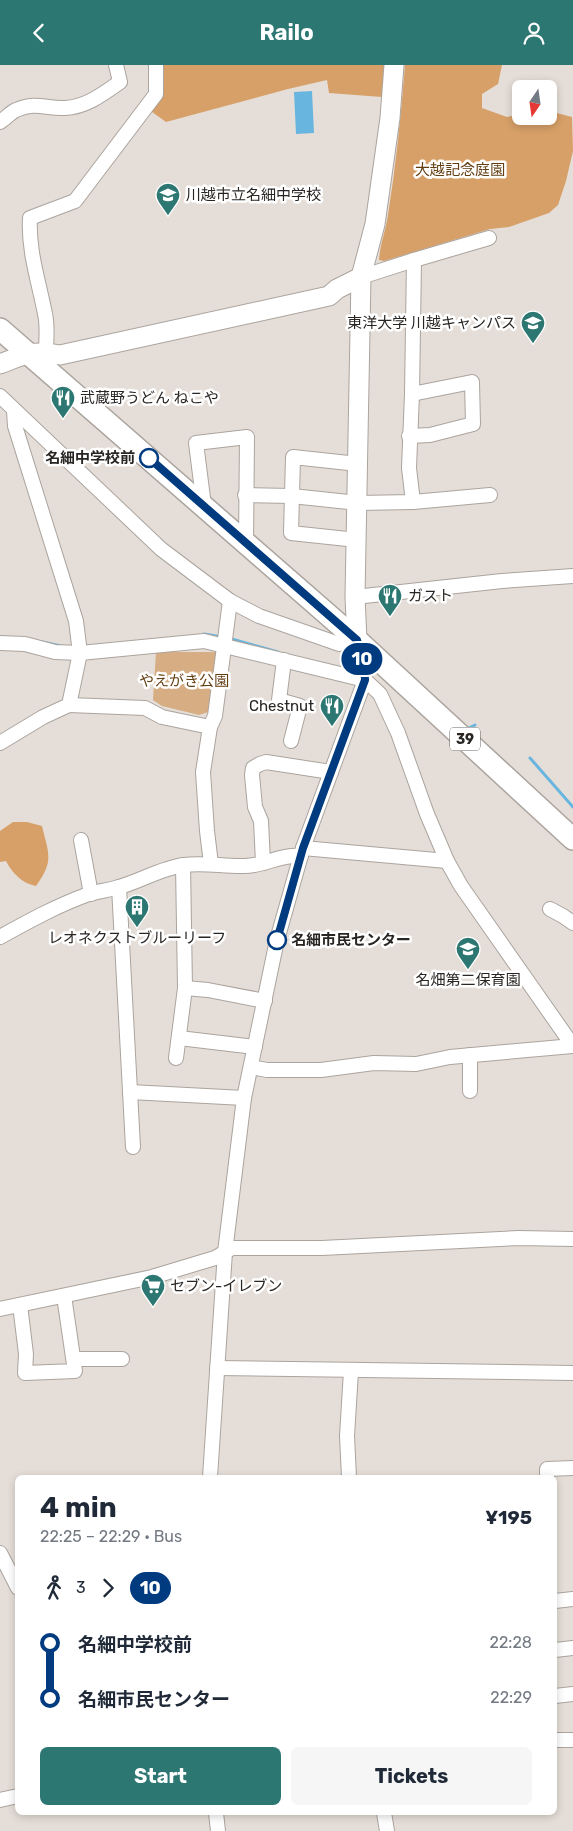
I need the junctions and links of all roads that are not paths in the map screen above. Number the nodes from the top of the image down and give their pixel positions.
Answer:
1 (116, 65) edge
2 (156, 65) edge
3 (394, 65) edge
4 (0, 121) edge
5 (490, 238) dead end
6 (414, 259) junction
7 (361, 277) junction
8 (0, 329) edge
9 (37, 353) junction
10 (0, 364) edge
11 (412, 394) junction
12 (0, 397) edge
13 (14, 411) junction
14 (410, 437) junction
15 (358, 464) junction
16 (246, 495) junction
17 (490, 495) dead end
18 (292, 496) junction
19 (358, 503) junction
20 (414, 503) junction
21 (204, 506) junction
22 (357, 540) junction
23 (246, 543) junction
24 (573, 576) edge
25 (355, 597) junction
26 (230, 601) junction
27 (225, 640) junction
28 (357, 640) junction
29 (0, 643) edge
30 (80, 653) junction
31 (284, 660) junction
32 (365, 680) junction
33 (69, 705) junction
34 (210, 727) junction
35 (290, 741) dead end
36 (0, 743) edge
37 (331, 772) junction
38 (572, 835) edge
39 (80, 839) dead end
40 (302, 852) junction
41 (447, 861) junction
42 (263, 863) junction
43 (211, 864) junction
44 (183, 865) junction
45 (119, 887) junction
46 (91, 893) junction
47 (550, 909) dead end
48 (573, 923) edge
49 (0, 937) edge
50 (185, 988) junction
51 (265, 1001) junction
52 (179, 1038) junction
53 (573, 1046) edge
54 (254, 1047) junction
55 (470, 1055) junction
56 (176, 1058) dead end
57 (251, 1067) junction
58 (470, 1091) dead end
59 (130, 1092) junction
60 (244, 1098) junction
61 (133, 1147) dead end
62 (573, 1239) edge
63 (225, 1252) junction
64 (64, 1296) junction
65 (20, 1305) junction
66 (0, 1309) edge
67 (74, 1359) junction
68 (122, 1359) dead end
69 (217, 1369) junction
70 (351, 1371) junction
71 (573, 1373) edge
72 (573, 1468) edge
73 (210, 1475) edge
74 (349, 1475) edge
75 (547, 1475) edge
76 (0, 1553) edge
77 (15, 1582) edge
78 (573, 1599) edge
79 (557, 1601) edge
80 (573, 1648) edge
81 (557, 1650) edge
82 (573, 1694) edge
83 (557, 1696) edge
84 (557, 1740) edge
85 (573, 1740) edge
86 (15, 1797) edge
87 (0, 1800) edge
88 (216, 1815) edge
89 (384, 1815) edge
90 (218, 1831) edge
91 (387, 1831) edge

1 - 4 street
2 - 9 street
3 - 7 street
5 - 6 street
6 - 7 street
6 - 11 street
7 - 9 street
7 - 15 street
8 - 9 main road, 39
9 - 10 street
9 - 21 main road, 39
11 - 14 street
11 - 14 street
12 - 13 street
13 - 26 street
13 - 30 street
14 - 20 street
15 - 18 street
15 - 19 street
16 - 18 street
16 - 21 street
16 - 23 street
17 - 20 street
18 - 19 street
18 - 22 street
19 - 20 street
19 - 22 street
21 - 23 main road, 39
22 - 25 street
23 - 28 main road, 39
24 - 25 street
25 - 28 street
26 - 27 street
26 - 28 street
27 - 30 street
27 - 31 street
27 - 34 street
28 - 32 street
28 - 38 main road, 39
29 - 30 street
30 - 33 street
31 - 32 street
31 - 35 street
32 - 37 street
32 - 41 street
33 - 34 street
33 - 36 street
34 - 43 street
37 - 40 street
37 - 42 street
39 - 46 street
40 - 41 street
40 - 42 street
40 - 51 street
41 - 53 street
42 - 43 street
43 - 44 street
44 - 45 street
44 - 50 street
45 - 46 street
45 - 59 street
46 - 49 street
47 - 48 street
50 - 51 street
50 - 52 street
51 - 54 street
52 - 54 street
52 - 56 street
53 - 55 street
54 - 57 street
55 - 57 street
55 - 58 street
57 - 60 street
59 - 60 street
59 - 61 street
60 - 63 street
62 - 63 street
63 - 64 street
63 - 69 street
64 - 65 street
64 - 67 street
65 - 66 street
65 - 67 street
67 - 68 street
69 - 70 street
69 - 73 street
70 - 71 street
70 - 74 street
72 - 75 street
76 - 77 street
78 - 79 street
80 - 81 street
82 - 83 street
84 - 85 street
86 - 87 street
88 - 90 street
89 - 91 street

